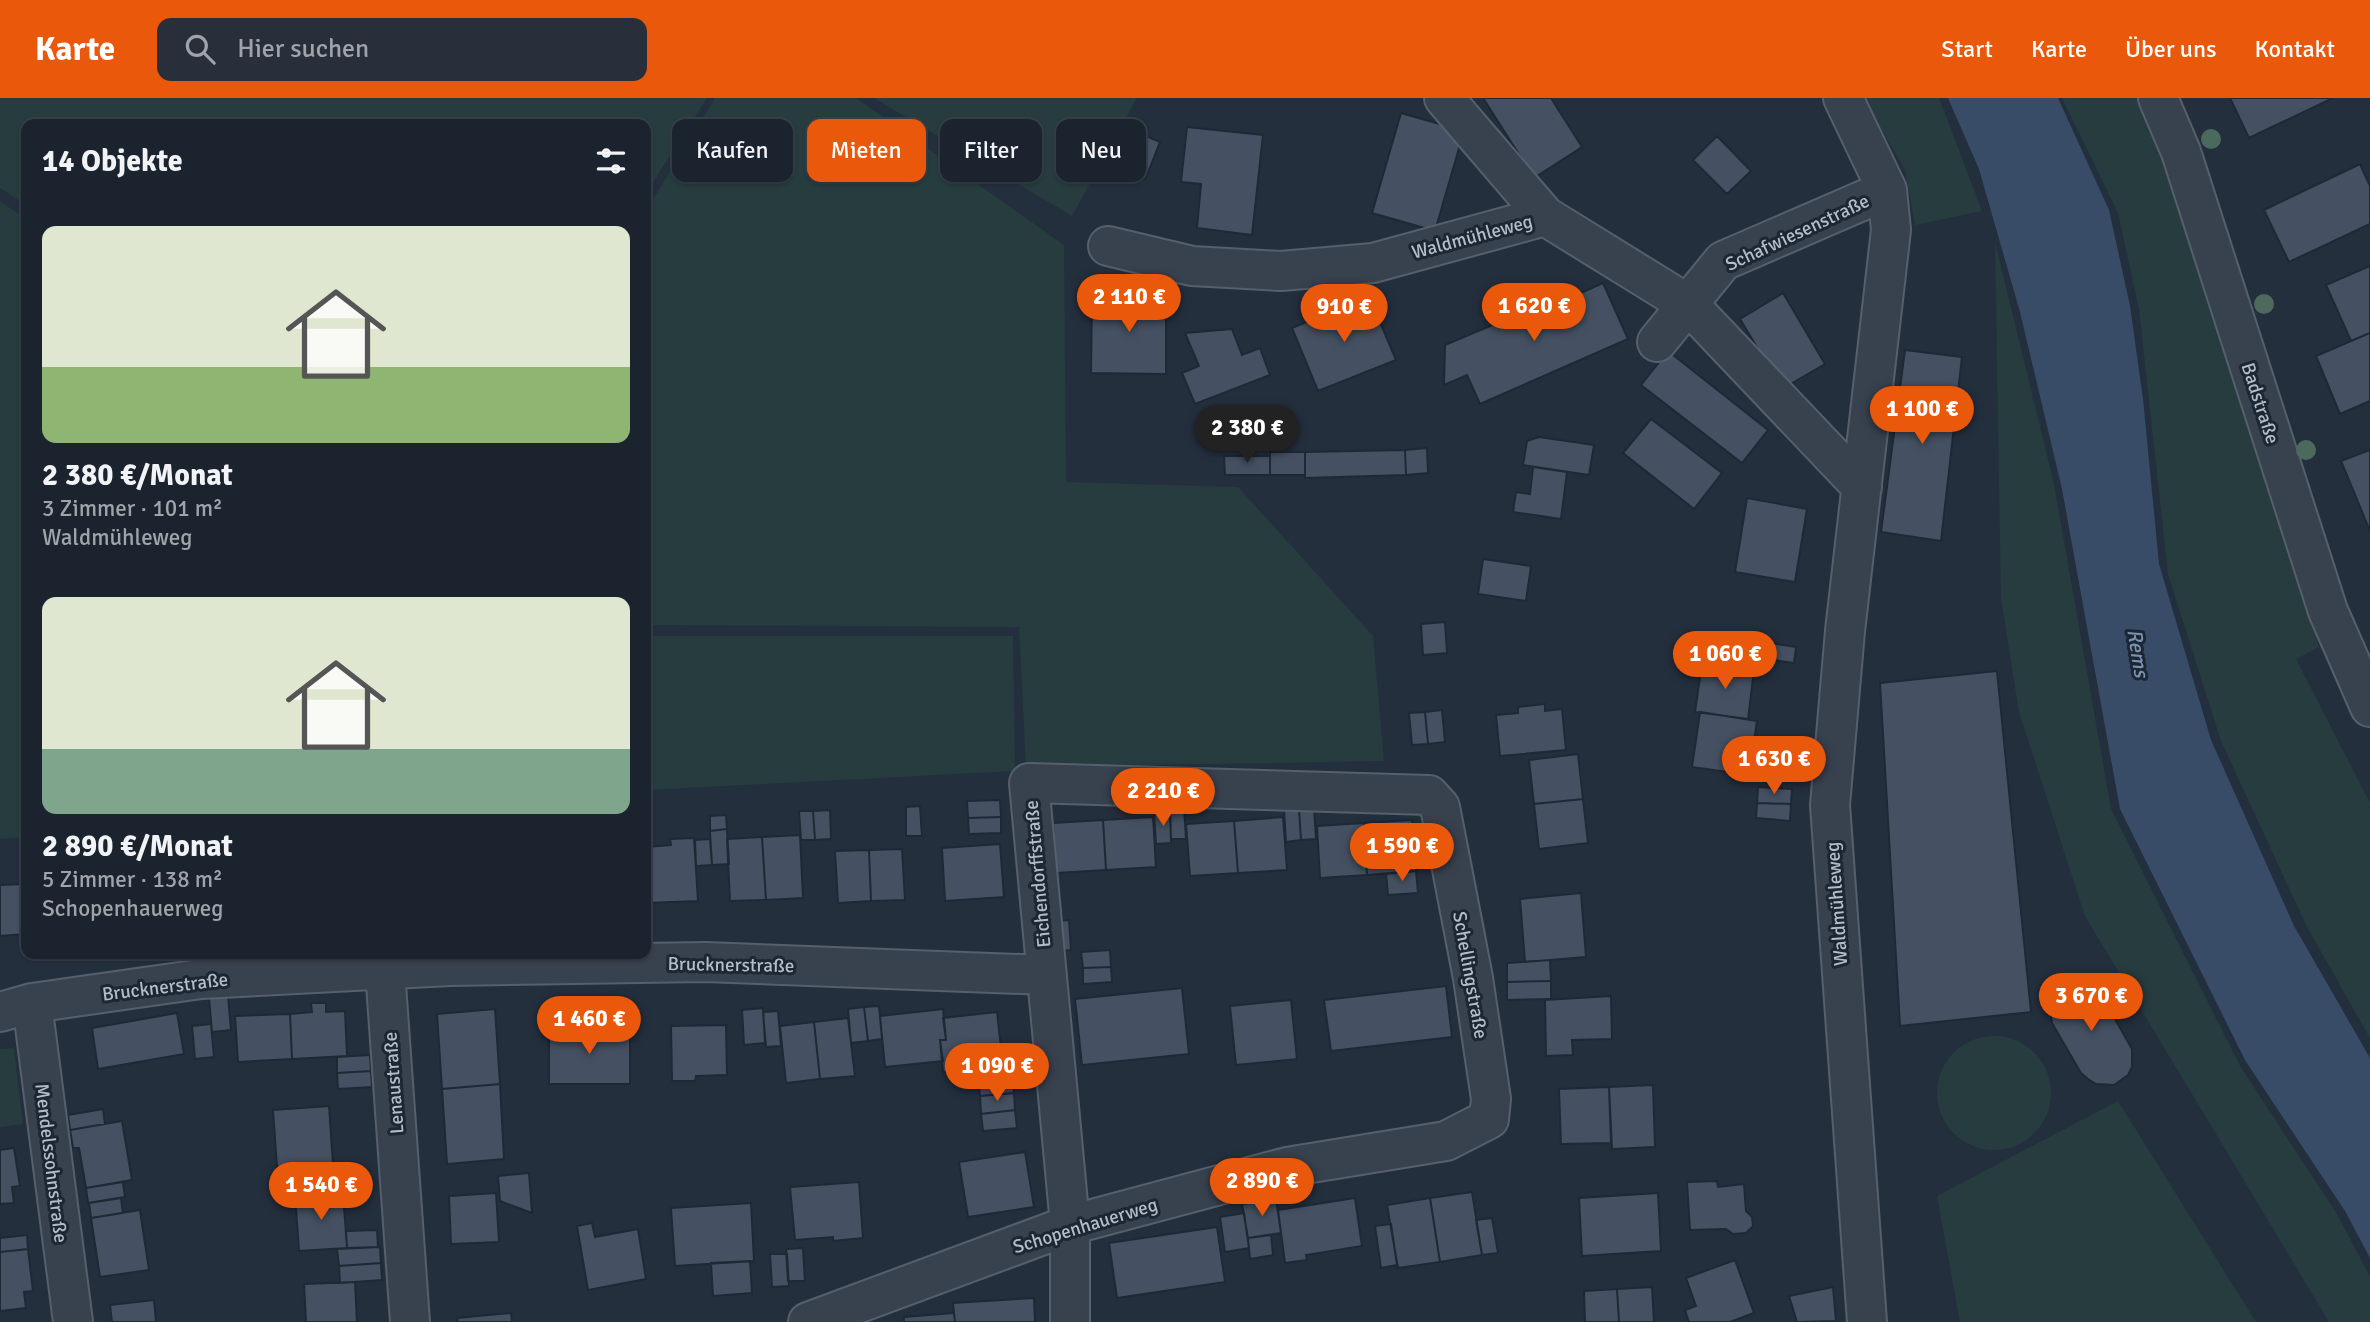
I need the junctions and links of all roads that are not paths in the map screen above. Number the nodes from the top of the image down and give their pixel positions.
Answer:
1 (1444, 98) edge
2 (1843, 98) edge
3 (2158, 98) edge
4 (1887, 190) junction
5 (1545, 216) junction
6 (1108, 246) dead end
7 (1689, 305) junction
8 (1657, 342) dead end
9 (1863, 488) junction
10 (2370, 707) edge
11 (1429, 795) joint
12 (385, 970) junction
13 (1046, 975) junction
14 (16, 1007) edge
15 (1489, 1119) joint
16 (1070, 1225) junction
17 (73, 1322) edge
18 (410, 1322) edge
19 (808, 1322) edge
20 (1070, 1322) edge
21 (1867, 1322) edge

1 - 5 street, Waldmühleweg
2 - 4 street, Waldmühleweg
3 - 10 street, Badstraße
4 - 7 street, Schafwiesenstraße
4 - 9 street, Waldmühleweg
5 - 6 street, Waldmühleweg
5 - 7 street, Waldmühleweg
7 - 8 street, Schafwiesenstraße
7 - 9 street, Waldmühleweg
9 - 21 street, Waldmühleweg
11 - 13 street, Eichendorffstraße
11 - 15 street, Schellingstraße
12 - 13 street, Brucknerstraße
12 - 14 street, Brucknerstraße
12 - 18 street, Lenaustraße
13 - 16 street, Eichendorffstraße
14 - 17 street, Mendelssohnstraße
15 - 16 street, Schopenhauerweg
16 - 19 street, Schopenhauerweg
16 - 20 street, Eichendorffstraße

